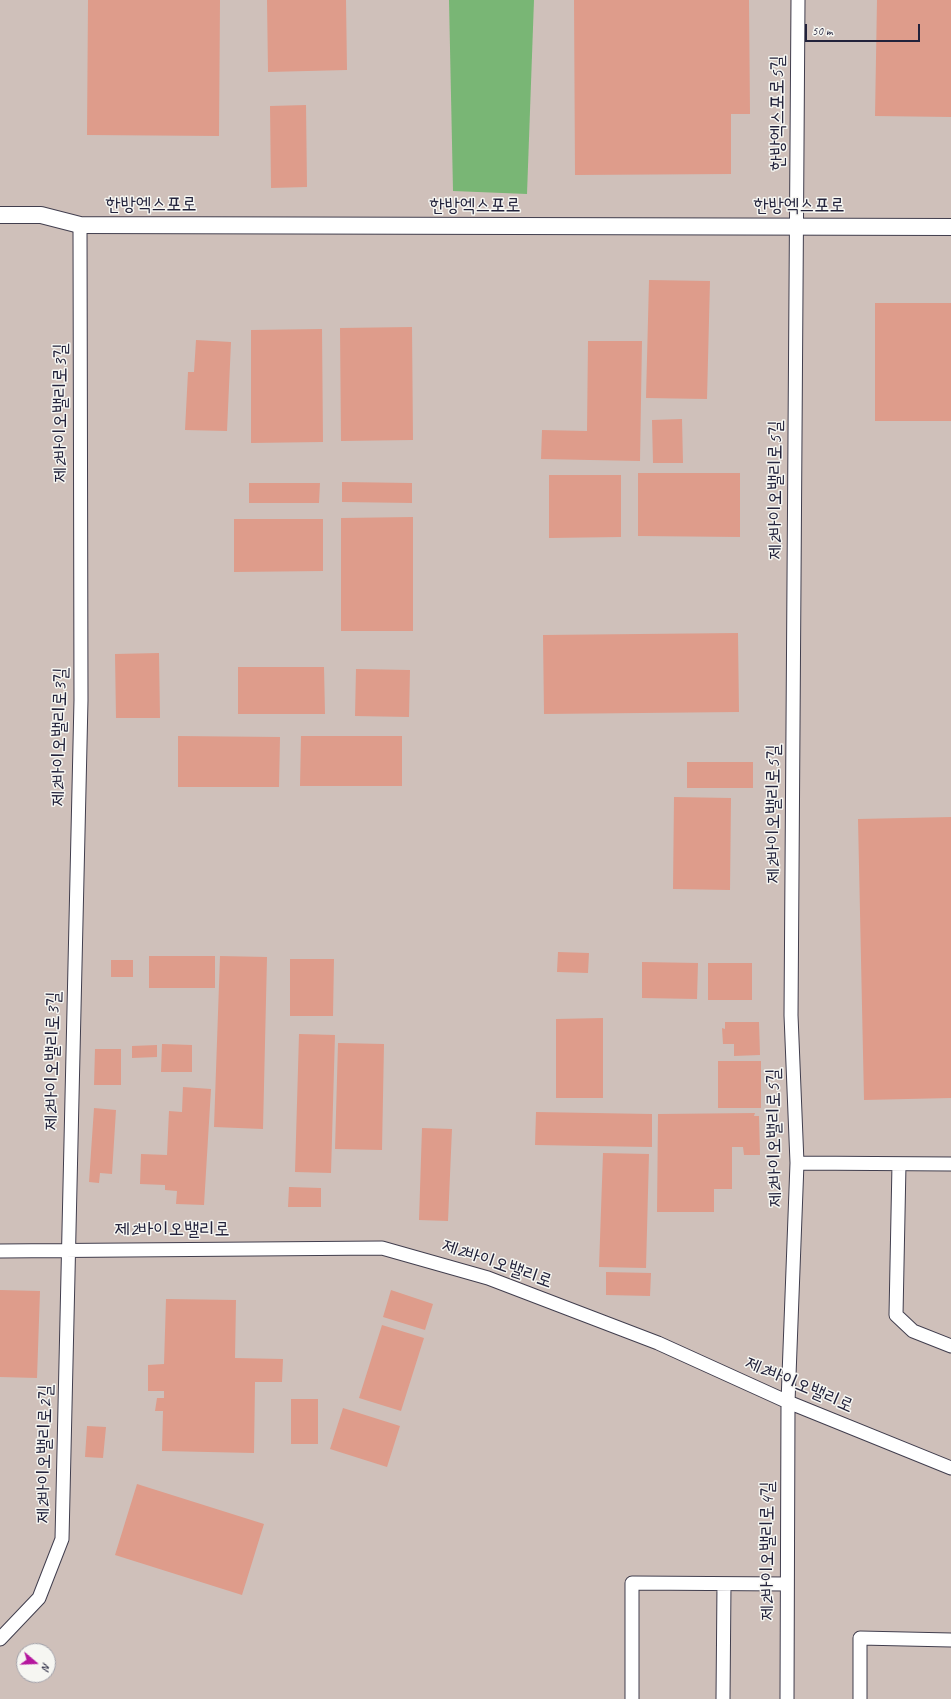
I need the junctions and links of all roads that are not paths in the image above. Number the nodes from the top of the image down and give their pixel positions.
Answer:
1 (798, 0) edge
2 (0, 215) edge
3 (80, 225) junction
4 (796, 226) junction
5 (951, 227) edge
6 (797, 1164) junction
7 (899, 1164) junction
8 (951, 1164) edge
9 (68, 1250) junction
10 (0, 1251) edge
11 (951, 1346) edge
12 (788, 1402) junction
13 (951, 1468) edge
14 (724, 1584) junction
15 (787, 1584) junction
16 (0, 1639) edge
17 (951, 1640) edge
18 (632, 1699) edge
19 (723, 1699) edge
20 (787, 1699) edge
21 (860, 1699) edge

1 - 4 street, 한방엑스포로5길
2 - 3 street, 한방엑스포로
3 - 4 street, 한방엑스포로
3 - 9 street, 제2바이오밸리로3길
4 - 5 street, 한방엑스포로
4 - 6 street, 제2바이오밸리로5길
6 - 7 street
6 - 12 street, 제2바이오밸리로5길
7 - 8 street
7 - 11 street
9 - 10 street, 제2바이오밸리로
9 - 12 street, 제2바이오밸리로
9 - 16 street, 제2바이오밸리로2길
12 - 13 street, 제2바이오밸리로
12 - 15 street, 제2바이오밸리로4길
14 - 15 street
14 - 18 street
14 - 19 street
15 - 20 street, 제2바이오밸리로4길
17 - 21 street

